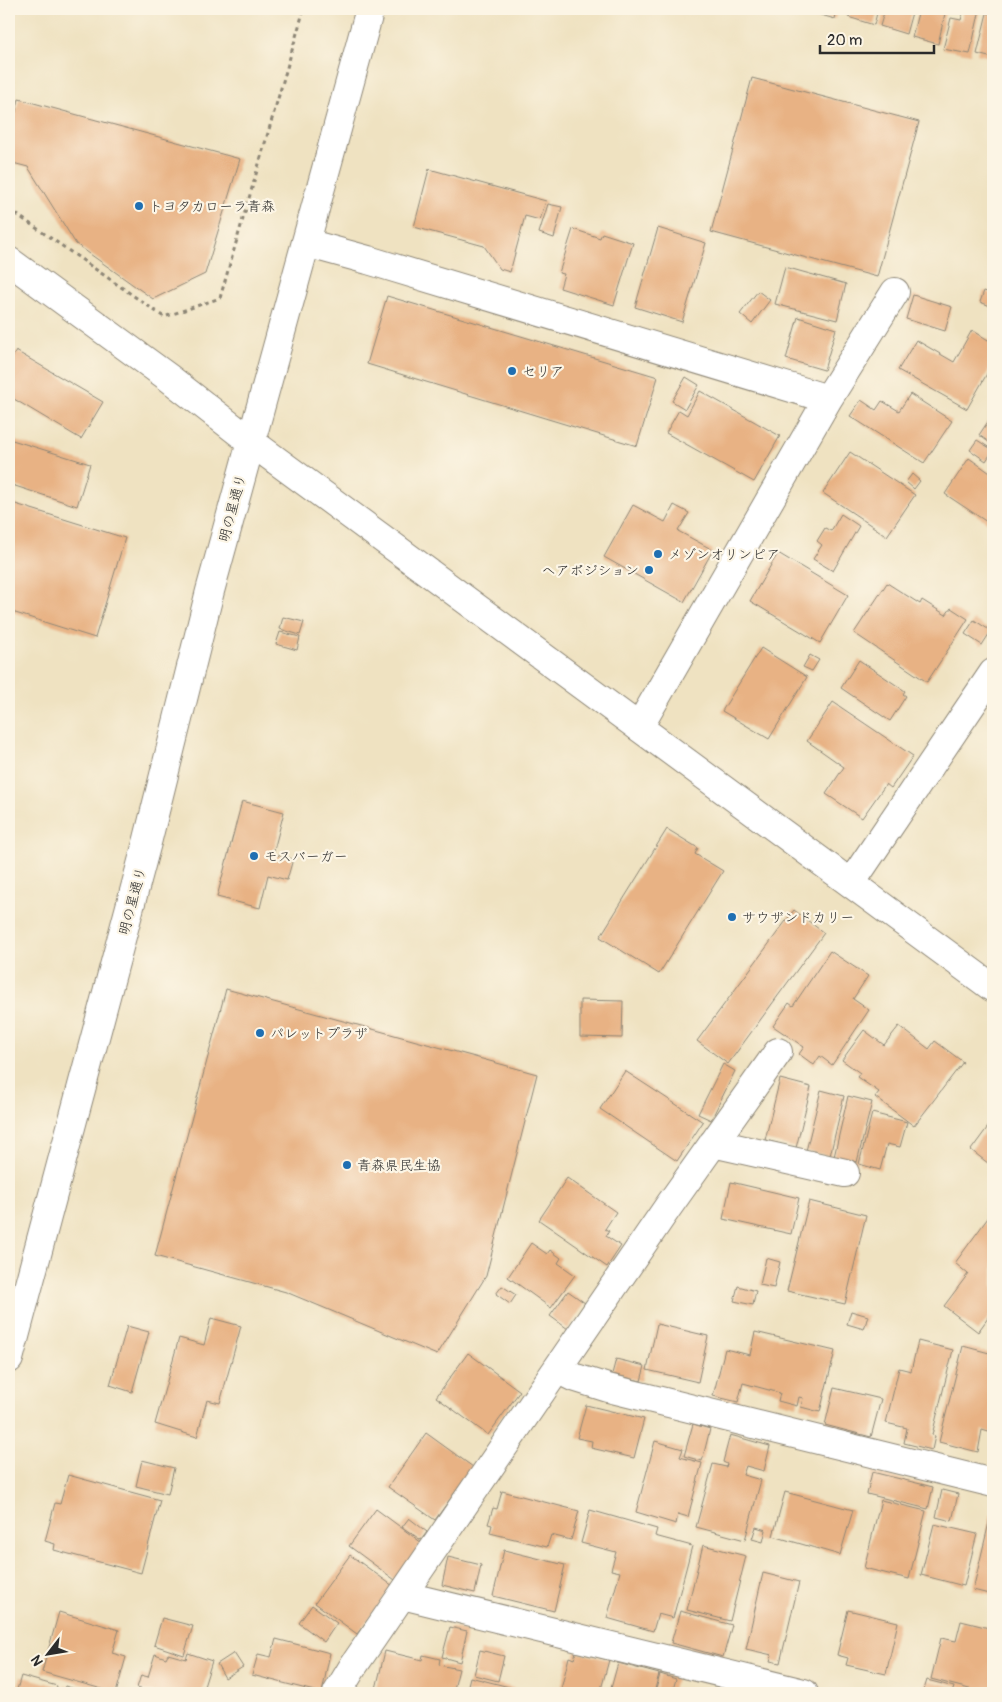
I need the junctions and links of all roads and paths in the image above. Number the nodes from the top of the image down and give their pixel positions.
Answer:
1 (304, 9) edge
2 (370, 9) edge
3 (9, 209) edge
4 (306, 243) junction
5 (9, 261) edge
6 (895, 292) dead end
7 (828, 399) junction
8 (250, 441) junction
9 (993, 673) edge
10 (639, 727) junction
11 (851, 883) junction
12 (993, 988) edge
13 (778, 1052) dead end
14 (713, 1143) junction
15 (844, 1173) dead end
16 (9, 1359) edge
17 (557, 1369) junction
18 (993, 1483) edge
19 (402, 1595) junction
20 (337, 1693) edge
21 (804, 1693) edge

1 - 3 path
2 - 4 street, 明の星通り
4 - 7 street
4 - 8 street, 明の星通り
5 - 8 street
6 - 7 street
7 - 10 street
8 - 10 street
8 - 16 street, 明の星通り
9 - 11 street
10 - 11 street
11 - 12 street
13 - 14 street
14 - 15 street
14 - 17 street
17 - 18 street
17 - 19 street
19 - 20 street
19 - 21 street

